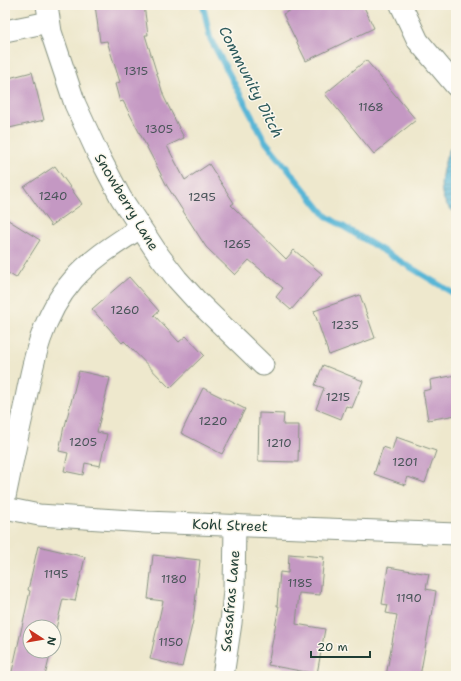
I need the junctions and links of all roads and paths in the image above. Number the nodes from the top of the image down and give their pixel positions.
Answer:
1 (401, 5) edge
2 (48, 14) edge
3 (5, 31) edge
4 (456, 86) edge
5 (140, 228) junction
6 (263, 365) dead end
7 (5, 497) edge
8 (5, 508) edge
9 (235, 526) junction
10 (456, 534) edge
11 (223, 676) edge

1 - 4 street
2 - 3 street
2 - 5 street, Snowberry Lane
5 - 6 street, Snowberry Lane
5 - 7 street
8 - 9 street, Kohl Street
9 - 10 street, Kohl Street
9 - 11 street, Sassafras Lane

